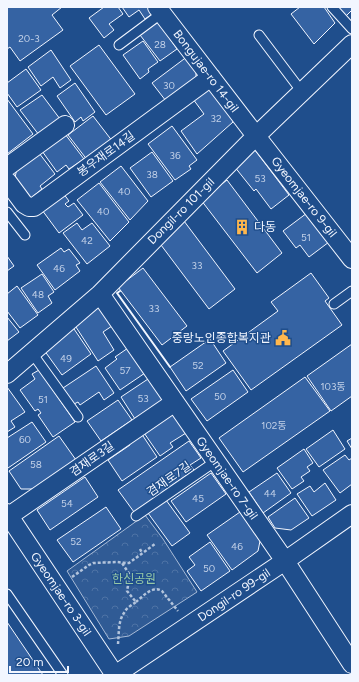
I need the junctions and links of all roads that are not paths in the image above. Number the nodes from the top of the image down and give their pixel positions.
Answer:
1 (332, 7) edge
2 (160, 10) edge
3 (352, 29) edge
4 (259, 35) dead end
5 (352, 44) edge
6 (119, 45) dead end
7 (210, 77) junction
8 (302, 92) junction
9 (65, 126) dead end
10 (256, 136) junction
11 (7, 168) edge
12 (7, 181) edge
13 (7, 212) edge
14 (25, 235) dead end
15 (352, 259) edge
16 (352, 291) edge
17 (100, 294) junction
18 (334, 304) dead end
19 (32, 353) junction
20 (7, 374) edge
21 (175, 402) junction
22 (78, 417) dead end
23 (216, 461) junction
24 (8, 514) edge
25 (352, 514) edge
26 (136, 516) dead end
27 (285, 561) junction
28 (7, 594) edge
29 (352, 664) edge
30 (63, 675) edge
31 (115, 675) edge

1 - 3 lane
2 - 6 lane
2 - 7 street, Bongujae-ro 14-gil
4 - 8 lane
5 - 8 street, Dongil-ro 101-gil
7 - 10 street, Bongujae-ro 14-gil
7 - 12 street, 봉우재로14길
8 - 10 street, Dongil-ro 101-gil
9 - 11 street
10 - 15 street, Gyeomjae-ro 9-gil
10 - 17 street, Dongil-ro 101-gil
13 - 14 lane
16 - 18 lane
17 - 19 street, Dongil-ro 101-gil
17 - 21 street, Gyeomjae-ro 7-gil
19 - 20 street, Dongil-ro 101-gil
19 - 22 lane
21 - 23 street, Gyeomjae-ro 7-gil
21 - 24 street, 겸재로3길
23 - 26 lane, 겸재로7길
23 - 27 street, Gyeomjae-ro 7-gil
24 - 31 street, Gyeomjae-ro 3-gil
25 - 27 street, Dongil-ro 99-gil
27 - 29 street, Gyeomjae-ro 7-gil
27 - 31 street, Dongil-ro 99-gil
28 - 30 lane

